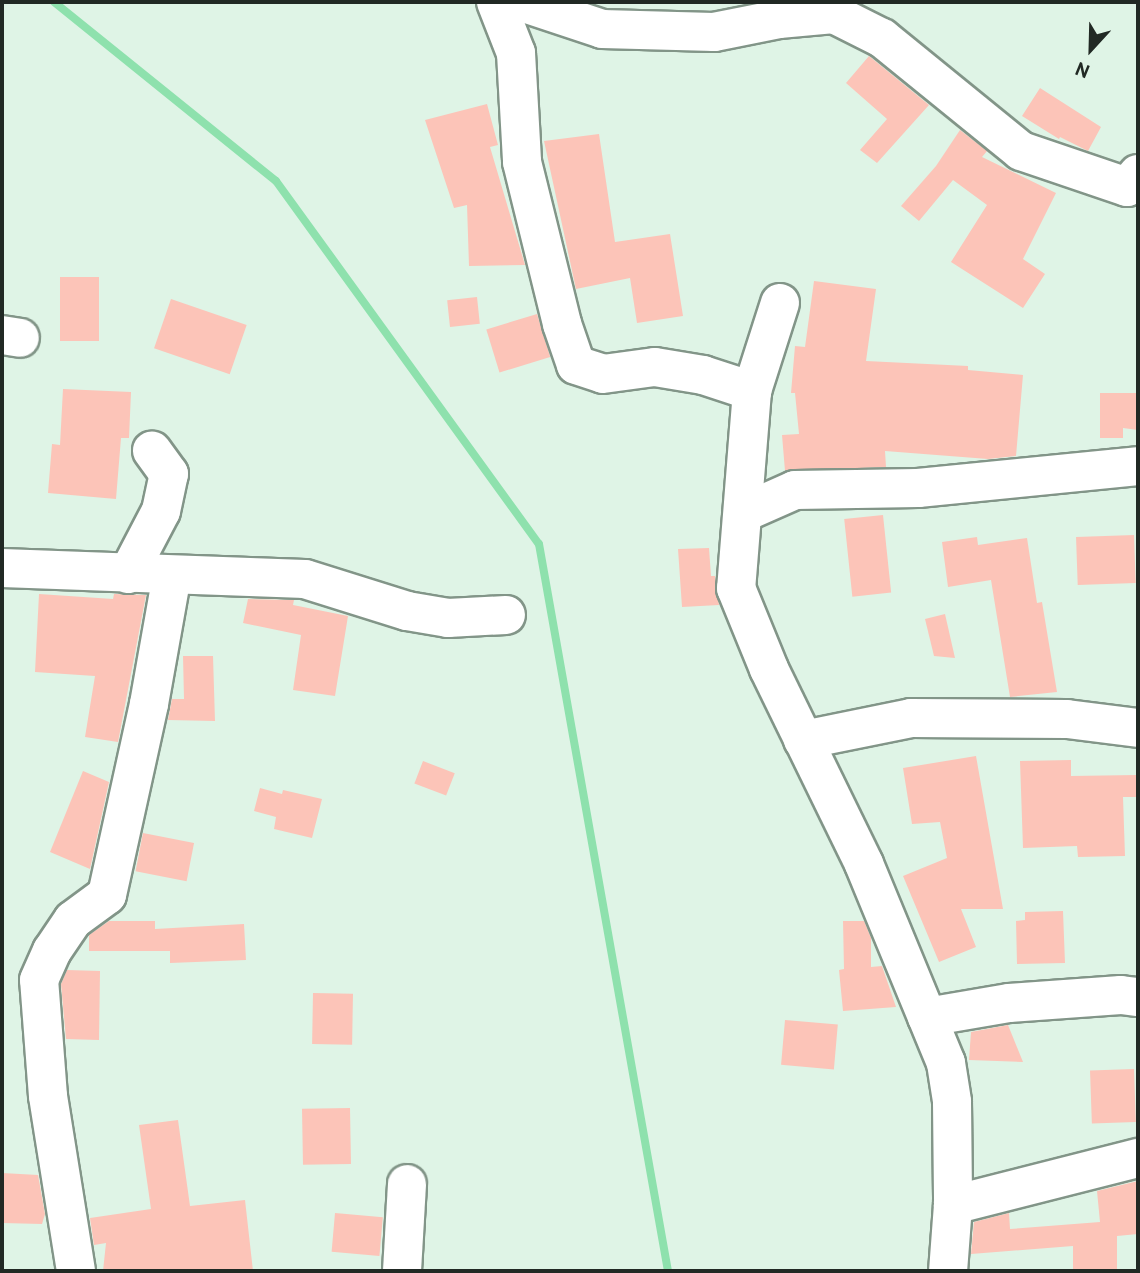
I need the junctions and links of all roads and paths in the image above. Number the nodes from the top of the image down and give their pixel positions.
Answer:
1 (496, 2) edge
2 (521, 2) edge
3 (813, 9) edge
4 (1135, 185) edge
5 (780, 303) dead end
6 (752, 391) junction
7 (152, 451) dead end
8 (1138, 466) edge
9 (743, 513) junction
10 (2, 568) edge
11 (128, 574) junction
12 (172, 575) junction
13 (506, 615) dead end
14 (1138, 728) edge
15 (803, 740) junction
16 (1138, 997) edge
17 (927, 1017) junction
18 (1138, 1158) edge
19 (407, 1184) dead end
20 (953, 1205) junction
21 (76, 1271) edge
22 (401, 1271) edge
23 (948, 1271) edge

1 - 6 street
2 - 3 street
3 - 4 street
5 - 6 street
6 - 9 street
7 - 11 street
8 - 9 street
9 - 15 street
10 - 11 street
11 - 12 street
12 - 13 street
12 - 21 street
14 - 15 street
15 - 17 street
16 - 17 street
17 - 20 street
18 - 20 street
19 - 22 street
20 - 23 street

